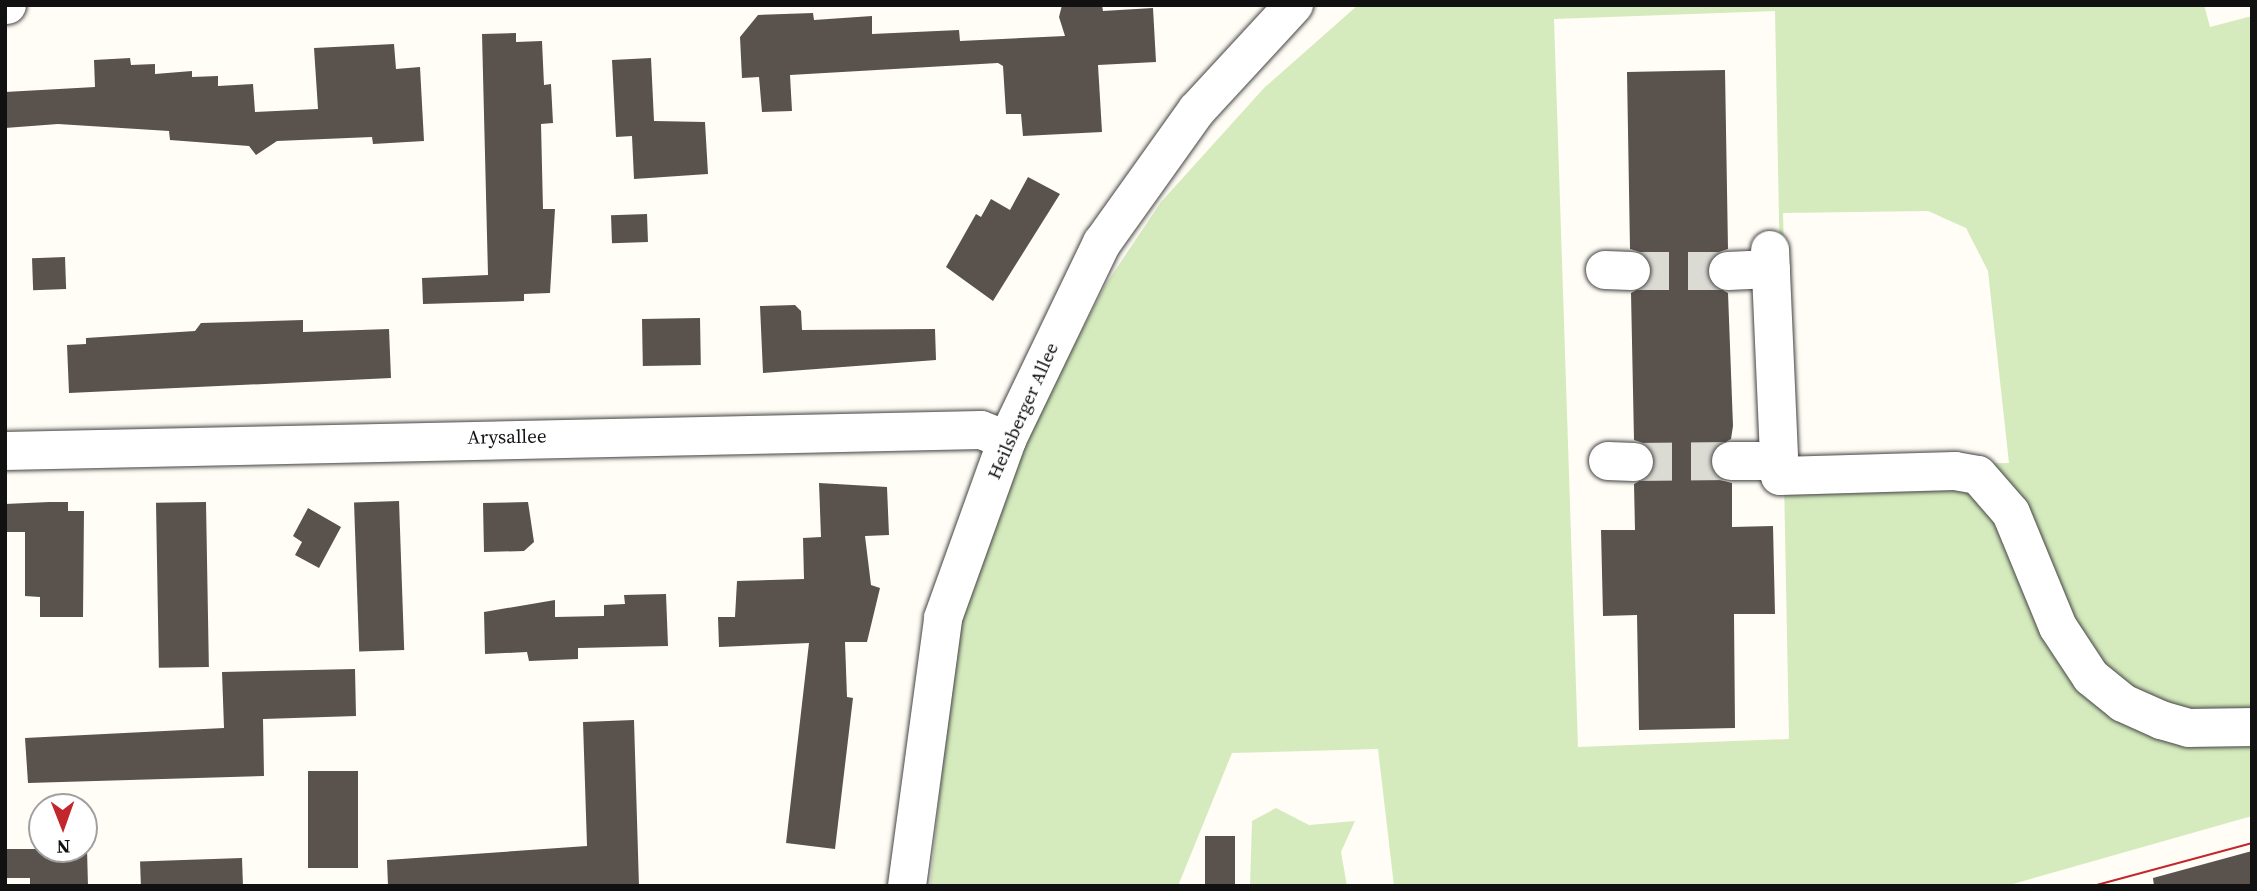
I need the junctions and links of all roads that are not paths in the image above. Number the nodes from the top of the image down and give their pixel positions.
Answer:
1 (1294, 5) edge
2 (1728, 271) tunnel mouth
3 (1007, 440) junction
4 (5, 451) edge
5 (1731, 461) tunnel mouth
6 (1779, 469) junction
7 (2252, 727) edge
8 (907, 886) edge

1 - 3 street, Heilsberger Allee
2 - 6 street
3 - 4 street, Arysallee
3 - 8 street, Heilsberger Allee
5 - 6 street
6 - 7 street

